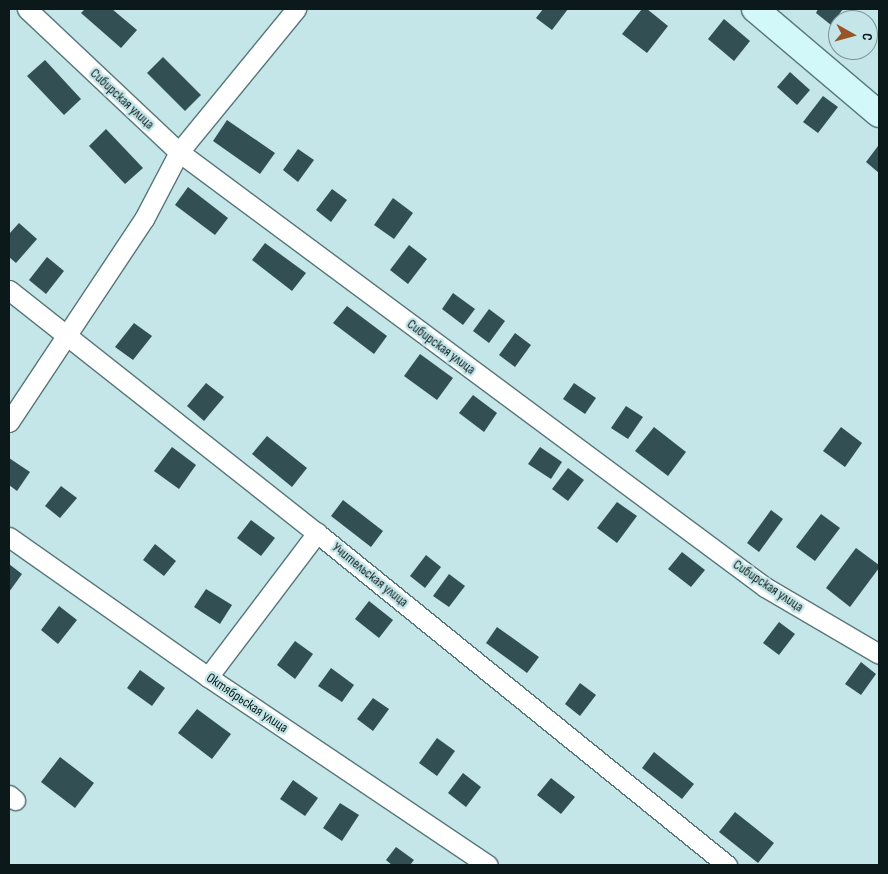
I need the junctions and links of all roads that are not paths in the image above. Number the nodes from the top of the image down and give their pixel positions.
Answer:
1 (27, 9) edge
2 (296, 9) edge
3 (755, 9) edge
4 (879, 114) edge
5 (179, 152) junction
6 (9, 290) edge
7 (66, 337) junction
8 (9, 422) edge
9 (317, 533) junction
10 (9, 537) edge
11 (879, 654) edge
12 (208, 677) junction
13 (488, 865) edge
14 (727, 865) edge

1 - 5 street, Сибирская улица
2 - 5 street
3 - 4 main road
5 - 7 street
5 - 11 street, Сибирская улица
6 - 7 street, Учительская улица
7 - 8 street
7 - 9 street, Учительская улица
9 - 12 street
9 - 14 street, Учительская улица
10 - 12 street, Октябрьская улица
12 - 13 street, Октябрьская улица

